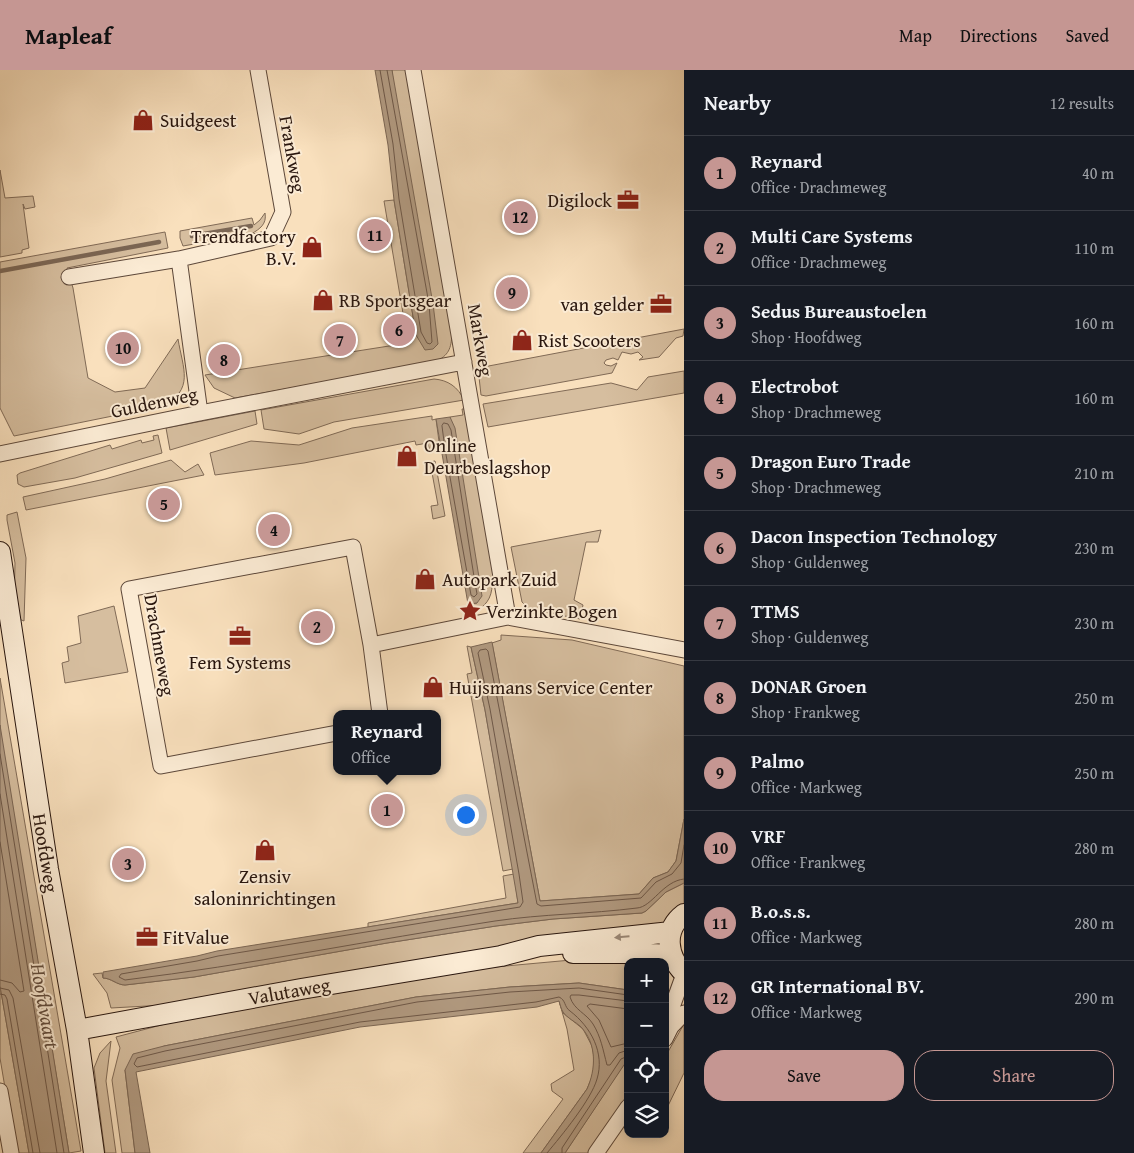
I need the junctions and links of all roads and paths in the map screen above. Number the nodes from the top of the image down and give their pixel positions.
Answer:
1 (258, 70) edge
2 (413, 70) edge
3 (178, 260) junction
4 (69, 277) dead end
5 (464, 362) junction
6 (200, 413) junction
7 (0, 454) edge
8 (0, 552) edge
9 (508, 617) junction
10 (371, 645) junction
11 (684, 650) edge
12 (379, 710) edge
13 (333, 734) edge
14 (684, 914) edge
15 (671, 932) junction
16 (671, 955) junction
17 (502, 956) junction
18 (684, 974) edge
19 (684, 1012) edge
20 (669, 1025) edge
21 (77, 1030) junction
22 (669, 1032) edge
23 (0, 1091) edge
24 (624, 1113) edge
25 (11, 1153) edge
26 (94, 1153) edge
27 (596, 1153) edge

1 - 3 street, Frankweg
2 - 5 street, Markweg
3 - 4 street, Frankweg
3 - 6 street
5 - 6 street, Guldenweg
5 - 9 street, Markweg
6 - 7 street, Guldenweg
8 - 21 street, Hoofdweg
9 - 10 street
9 - 11 street
10 - 12 street, Drachmeweg
10 - 13 street, Drachmeweg
14 - 15 street
15 - 16 street
15 -> 17 street, Valutaweg
16 - 17 street, Valutaweg
16 - 18 street
17 - 21 street, Valutaweg
18 - 20 street
19 - 22 street
21 - 26 street, Hoofdweg
23 - 25 street
24 - 27 street

